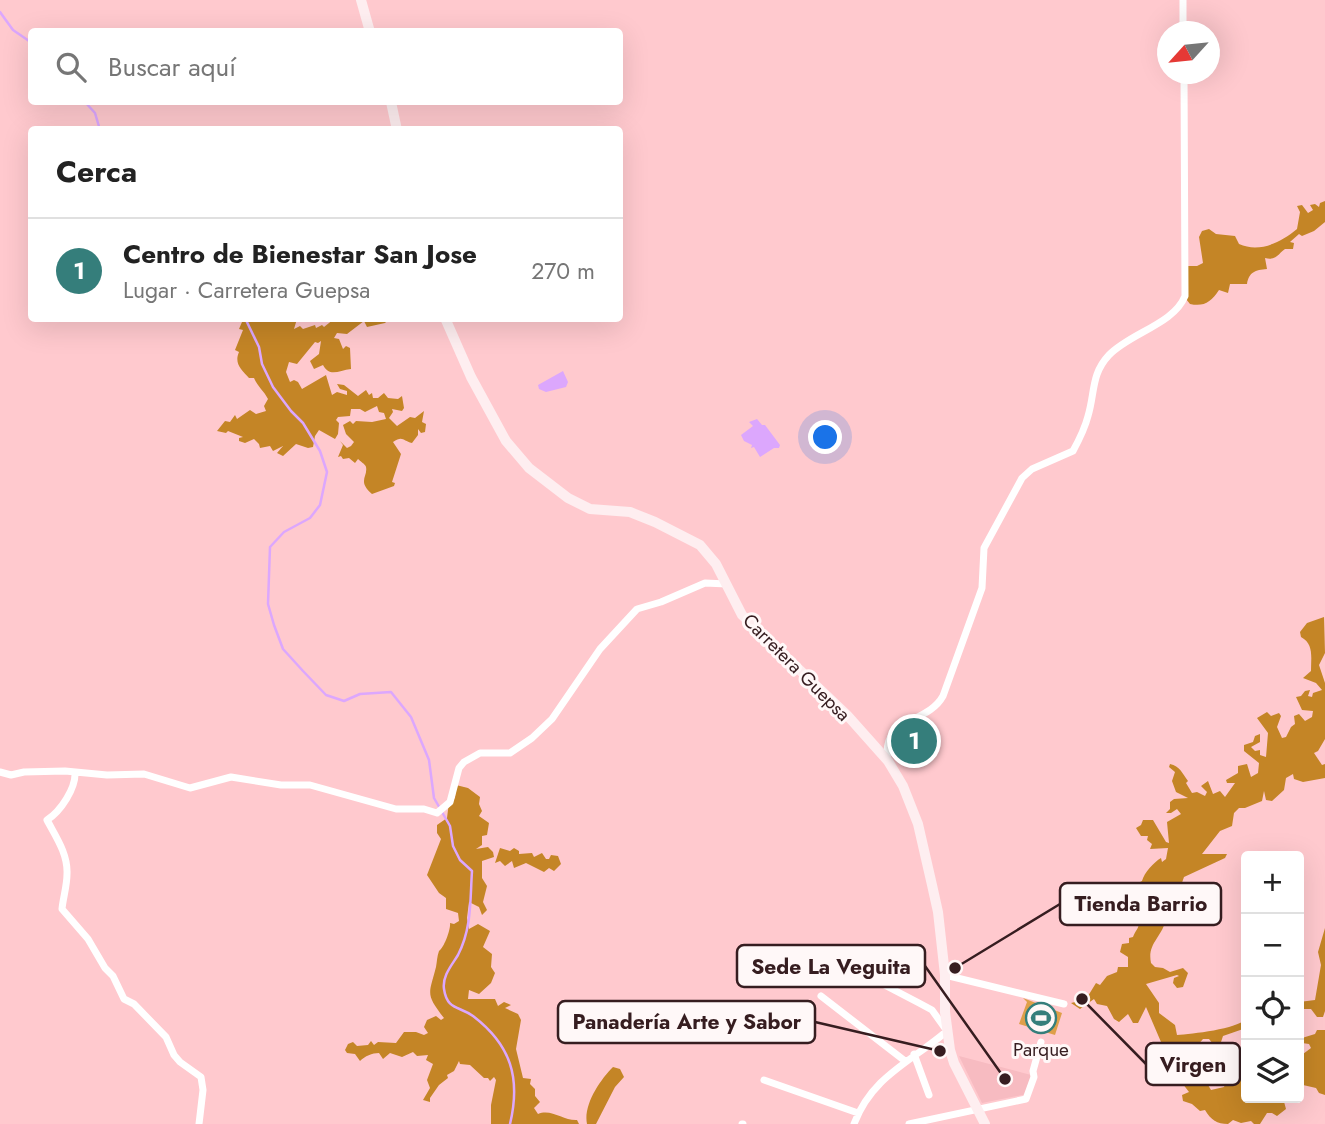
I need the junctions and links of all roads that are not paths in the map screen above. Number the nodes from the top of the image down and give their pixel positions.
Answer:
1 (361, 0) edge
2 (1183, 0) edge
3 (1183, 21) edge
4 (369, 28) edge
5 (1184, 84) edge
6 (392, 105) edge
7 (396, 126) edge
8 (447, 322) edge
9 (727, 584) junction
10 (888, 761) junction
11 (0, 772) edge
12 (75, 772) junction
13 (832, 966) dead end
14 (945, 975) junction
15 (821, 996) dead end
16 (1064, 1004) dead end
17 (947, 1031) junction
18 (1041, 1042) dead end
19 (914, 1054) junction
20 (905, 1061) junction
21 (764, 1080) dead end
22 (929, 1096) dead end
23 (978, 1110) junction
24 (858, 1114) junction
25 (199, 1124) edge
26 (854, 1124) edge
27 (909, 1124) edge
28 (985, 1124) edge

1 - 4 street
2 - 3 street
5 - 10 street
6 - 7 street
8 - 9 street, Carretera Guepsa
9 - 10 street, Carretera Guepsa
9 - 12 street
10 - 14 street, Carretera Guepsa
11 - 12 street
12 - 25 street
13 - 17 street
14 - 16 street
14 - 17 street, Carretera Guepsa
15 - 20 street
17 - 19 street
17 - 23 street, Carretera Guepsa
18 - 23 street
19 - 20 street
19 - 22 street
20 - 24 street
21 - 24 street
23 - 27 street
23 - 28 street, Carretera Guepsa
24 - 26 street

